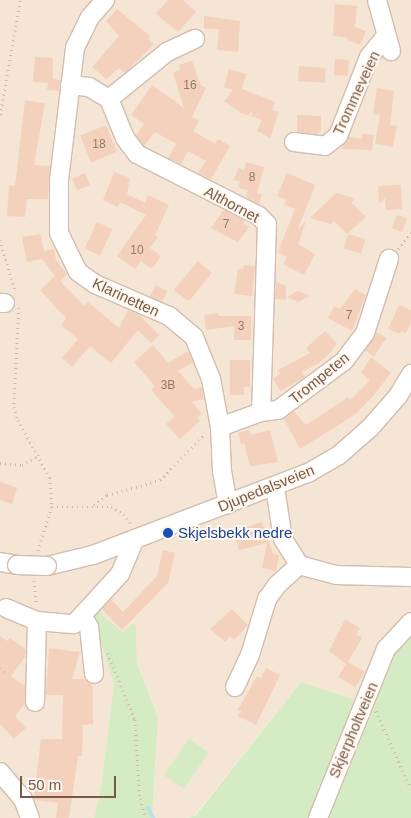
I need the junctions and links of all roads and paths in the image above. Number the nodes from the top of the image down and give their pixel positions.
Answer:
1 (20, 0) edge
2 (105, 0) edge
3 (376, 0) edge
4 (195, 39) dead end
5 (70, 85) junction
6 (109, 99) junction
7 (0, 115) edge
8 (294, 142) dead end
9 (411, 233) edge
10 (0, 240) edge
11 (389, 259) joint
12 (411, 374) edge
13 (261, 412) junction
14 (220, 427) junction
15 (39, 455) junction
16 (0, 464) edge
17 (275, 487) junction
18 (228, 504) junction
19 (94, 505) junction
20 (52, 507) junction
21 (134, 532) junction
22 (27, 564) edge
23 (299, 565) junction
24 (411, 577) edge
25 (6, 608) dead end
26 (83, 617) junction
27 (37, 621) junction
28 (411, 622) edge
29 (104, 645) dead end
30 (0, 668) edge
31 (6, 672) dead end
32 (94, 674) dead end
33 (235, 687) dead end
34 (35, 702) dead end
35 (367, 704) junction
36 (0, 772) edge
37 (411, 789) edge
38 (30, 818) edge
39 (146, 818) edge
40 (318, 818) edge

1 - 7 path
2 - 5 street, Klarinetten
3 - 8 street, Trommeveien
4 - 6 street
5 - 6 street
5 - 14 street, Klarinetten
6 - 13 street, Althornet
9 - 11 path
10 - 15 path
11 - 13 street, Trompeten
12 - 17 street, Djupedalsveien
13 - 14 street, Trompeten
14 - 18 street, Klarinetten
14 - 19 path
15 - 16 path
15 - 20 path
17 - 18 street, Djupedalsveien
17 - 23 street
18 - 21 street, Djupedalsveien
19 - 20 path
19 - 21 path
20 - 22 path
21 - 22 street, Djupedalsveien
21 - 26 street
22 - 27 path
23 - 24 street
23 - 33 street
25 - 27 street
26 - 27 street
26 - 32 street
27 - 34 street
28 - 35 street, Skjerpholtveien
29 - 39 path
30 - 31 path
35 - 37 path
35 - 40 street, Skjerpholtveien
36 - 38 street

